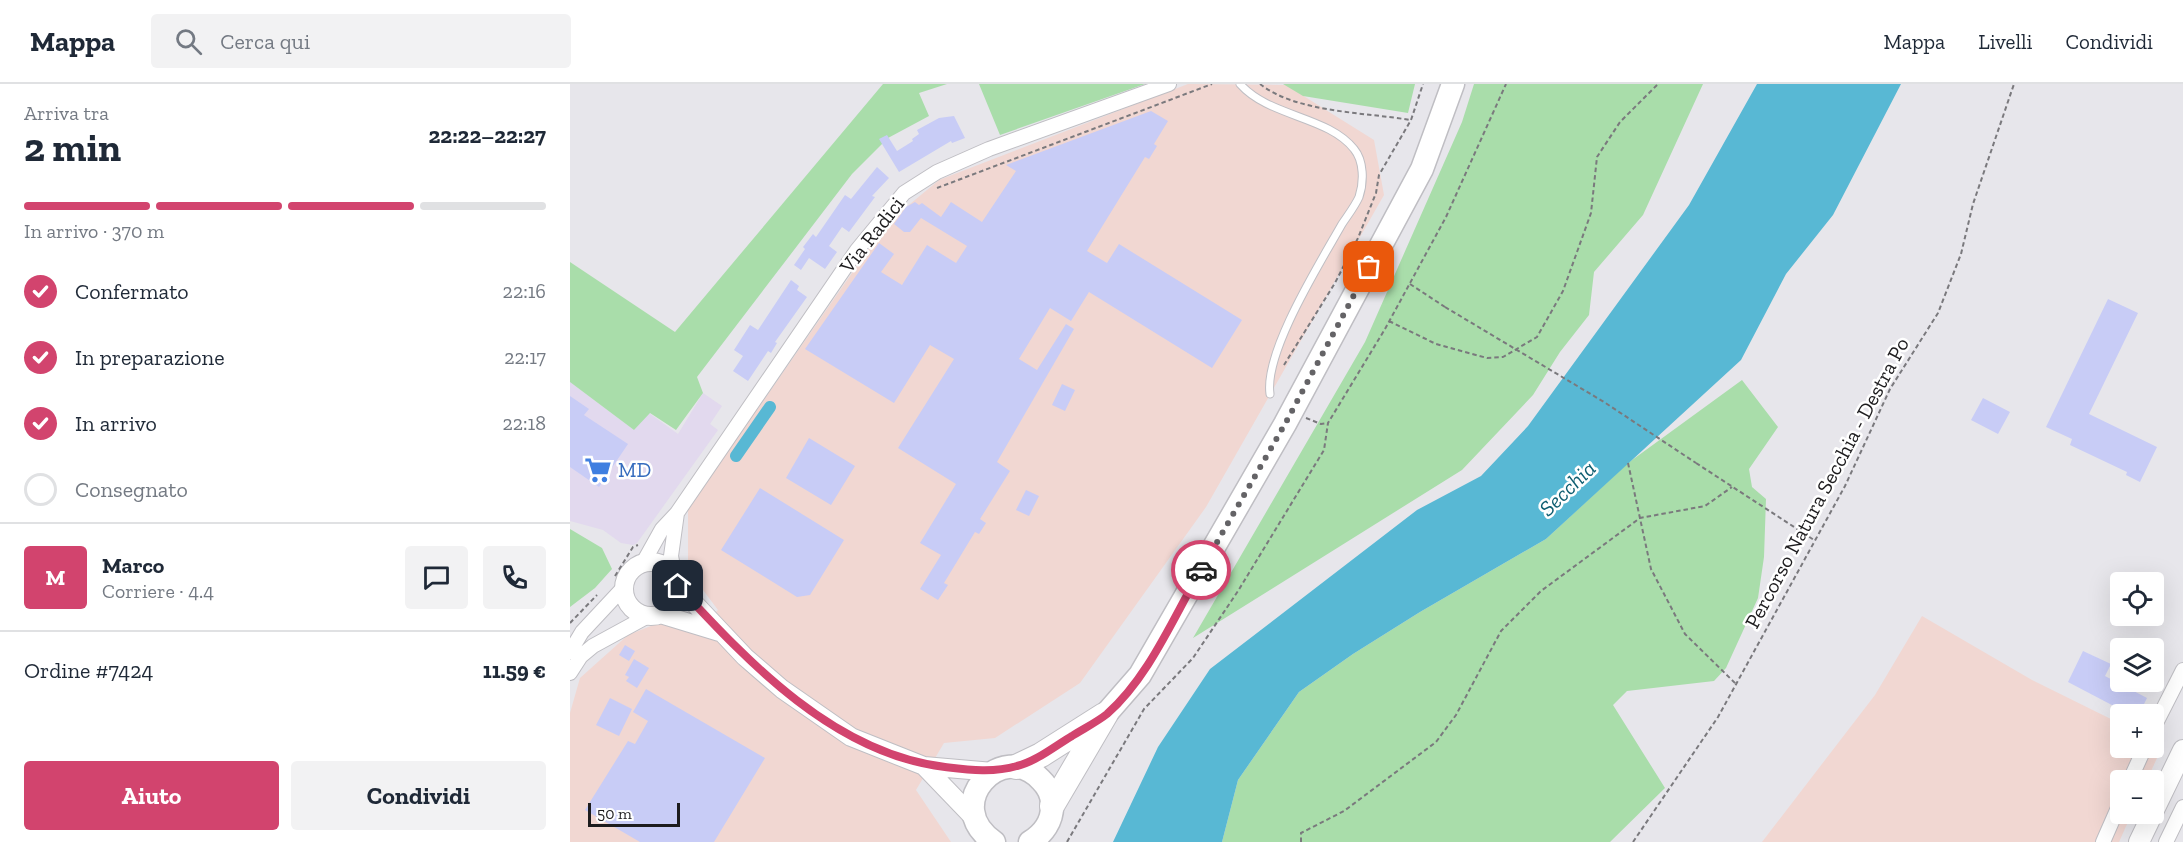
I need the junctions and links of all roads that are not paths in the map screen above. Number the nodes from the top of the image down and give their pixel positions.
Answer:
1 (1169, 84) edge
2 (1240, 84) edge
3 (1453, 84) edge
4 (1269, 394) dead end
5 (677, 513) junction
6 (643, 563) junction
7 (676, 581) junction
8 (618, 586) junction
9 (654, 615) junction
10 (719, 632) junction
11 (570, 652) edge
12 (2183, 670) edge
13 (570, 673) edge
14 (2164, 707) edge
15 (1107, 714) junction
16 (2183, 750) edge
17 (924, 766) junction
18 (1005, 769) junction
19 (2164, 789) edge
20 (1052, 806) junction
21 (2183, 807) edge
22 (2111, 824) edge
23 (2147, 824) edge
24 (983, 834) edge
25 (1031, 842) edge
26 (2103, 842) edge
27 (2139, 842) edge
28 (2166, 842) edge

1 - 5 street, Via Radici
2 - 4 lane
3 - 15 main road
5 - 6 street, Via Radici
5 - 7 street, Via Radici
6 - 7 street
6 - 8 street
7 - 9 street
7 - 10 street
8 - 9 street
8 - 11 street
9 - 10 street
9 - 13 street
10 - 17 street
12 - 14 street
15 - 18 highway
15 - 20 highway
16 - 19 main road
17 - 18 street
17 - 24 street
18 - 20 main road
18 - 24 main road
20 - 25 main road
21 - 28 street
22 - 26 street
23 - 27 main road

